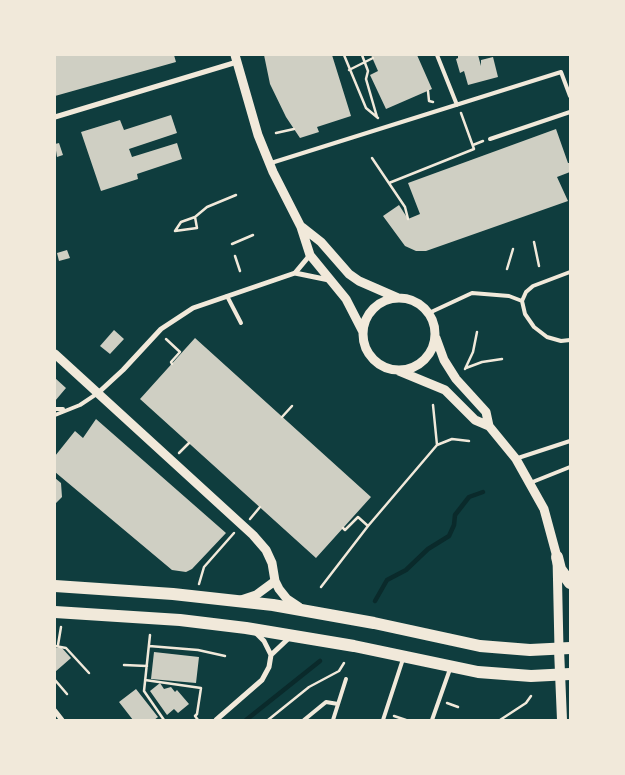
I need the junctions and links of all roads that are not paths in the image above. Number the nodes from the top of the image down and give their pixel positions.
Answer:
1 (437, 55) edge
2 (236, 58) edge
3 (570, 96) edge
4 (457, 105) junction
5 (570, 112) edge
6 (55, 118) edge
7 (490, 139) dead end
8 (269, 164) junction
9 (302, 227) junction
10 (310, 255) junction
11 (570, 272) edge
12 (295, 273) junction
13 (331, 281) junction
14 (227, 296) junction
15 (399, 298) junction
16 (522, 301) junction
17 (429, 313) junction
18 (241, 323) dead end
19 (363, 332) junction
20 (436, 338) junction
21 (570, 340) edge
22 (55, 354) edge
23 (394, 369) junction
24 (98, 394) junction
25 (55, 409) edge
26 (66, 409) junction
27 (55, 415) edge
28 (488, 426) junction
29 (570, 441) edge
30 (516, 459) junction
31 (570, 467) edge
32 (530, 483) junction
33 (557, 556) junction
34 (275, 581) junction
35 (570, 583) edge
36 (57, 587) edge
37 (235, 601) junction
38 (55, 612) edge
39 (314, 612) junction
40 (246, 628) junction
41 (294, 635) junction
42 (565, 649) edge
43 (271, 655) junction
44 (404, 656) junction
45 (451, 666) junction
46 (565, 675) edge
47 (346, 679) dead end
48 (338, 704) junction
49 (55, 711) edge
50 (62, 720) edge
51 (216, 720) edge
52 (304, 720) edge
53 (333, 720) edge
54 (383, 720) edge
55 (432, 720) edge
56 (562, 720) edge

1 - 4 lane
2 - 6 street
2 - 8 street
3 - 4 lane
4 - 8 lane
5 - 7 lane
8 - 9 street
9 - 10 street
9 - 15 street
10 - 12 street
10 - 13 street
11 - 16 lane
12 - 13 street
12 - 14 street
13 - 19 street
14 - 18 lane
14 - 24 street
15 - 17 street
15 - 19 street
16 - 17 lane
16 - 21 lane
17 - 20 street
19 - 23 street
20 - 23 street
20 - 28 street
22 - 24 street
23 - 28 street
24 - 26 lane
24 - 34 street
25 - 26 lane
26 - 27 lane
28 - 30 street
29 - 30 lane
30 - 32 street
31 - 32 lane
32 - 33 street
33 - 35 main road
33 - 42 street
34 - 37 street
34 - 39 street
36 - 37 main road
37 - 39 main road
38 - 40 main road
39 - 42 main road
40 - 41 main road
40 - 43 street
41 - 43 street
41 - 44 main road
42 - 46 main road
43 - 51 street
44 - 45 main road
44 - 54 lane
45 - 46 main road
45 - 55 lane
46 - 56 main road
47 - 48 lane
48 - 52 lane
48 - 53 lane
49 - 50 street

